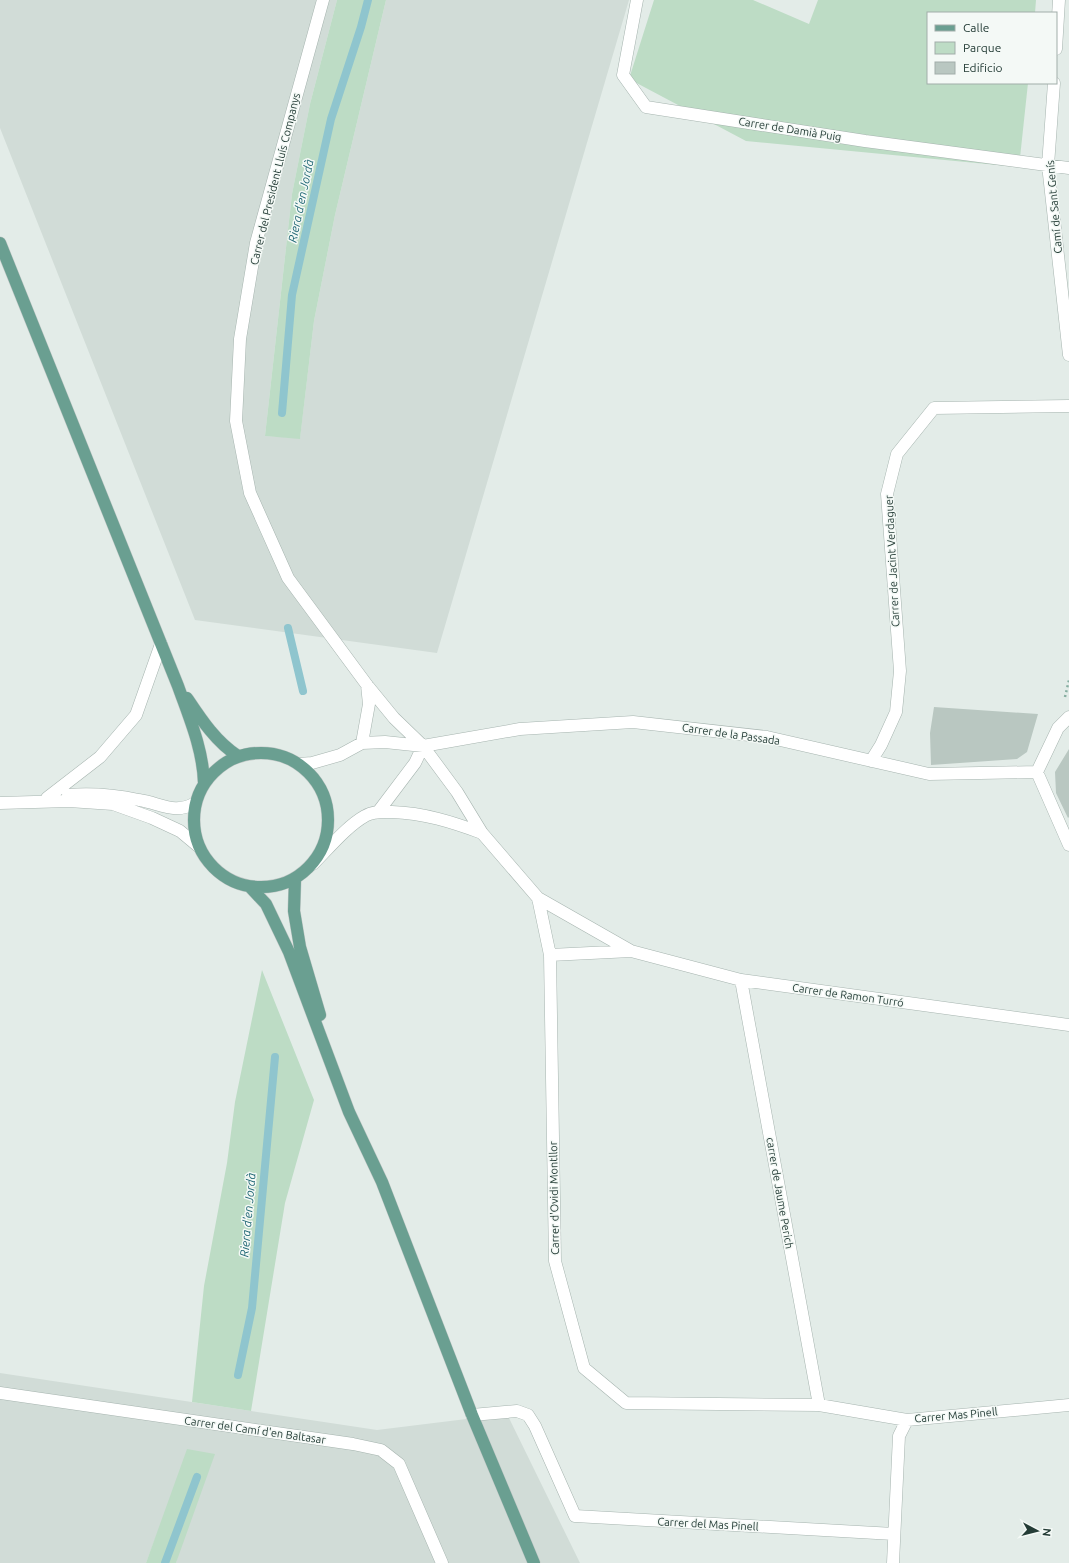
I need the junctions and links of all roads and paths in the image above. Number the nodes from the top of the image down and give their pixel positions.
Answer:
1 (323, 0) edge
2 (637, 0) edge
3 (1059, 0) edge
4 (1057, 33) edge
5 (1054, 84) edge
6 (1048, 165) junction
7 (1069, 168) edge
8 (0, 243) edge
9 (1069, 355) edge
10 (1069, 406) edge
11 (161, 644) junction
12 (178, 686) junction
13 (368, 686) junction
14 (1069, 717) edge
15 (362, 743) junction
16 (423, 746) junction
17 (238, 756) junction
18 (871, 761) junction
19 (299, 764) junction
20 (1037, 772) junction
21 (204, 783) junction
22 (47, 798) junction
23 (0, 803) edge
24 (195, 803) junction
25 (378, 812) junction
26 (482, 833) junction
27 (1069, 845) edge
28 (198, 846) junction
29 (313, 864) junction
30 (295, 879) junction
31 (250, 888) junction
32 (538, 898) junction
33 (631, 951) junction
34 (550, 955) junction
35 (741, 980) junction
36 (1069, 1025) edge
37 (349, 1112) junction
38 (0, 1393) edge
39 (819, 1405) junction
40 (1069, 1405) edge
41 (472, 1415) junction
42 (907, 1420) junction
43 (894, 1534) junction
44 (442, 1563) edge
45 (534, 1563) edge
46 (892, 1563) edge

1 - 13 street, Carrer del President Lluís Companys
2 - 6 street, Carrer de Damià Puig
3 - 4 street
5 - 6 street, Camí de Sant Genís
6 - 7 street, Carrer de Damià Puig
6 - 9 street, Camí de Sant Genís
8 - 11 main road
10 - 18 street, Carrer de Jacint Verdaguer
11 - 12 main road
11 - 22 street
12 - 17 main road
12 - 21 main road
13 - 15 street
13 - 16 street, Carrer del President Lluís Companys
14 - 20 street
15 - 16 street, Carrer de la Passada
15 - 19 street
16 - 18 street, Carrer de la Passada
16 - 25 street
16 - 26 street, Carrer de Ramon Turró
17 - 19 main road
17 - 21 main road
18 - 20 street, Carrer de la Passada
19 - 29 main road
20 - 27 street
21 - 24 main road
22 - 23 street
22 - 24 street
23 - 28 street
24 - 28 main road
25 - 26 street, Carrer de Ramon Turró
25 - 29 street
26 - 32 street, Carrer de Ramon Turró
28 - 31 main road
29 - 30 main road
30 - 31 main road
30 - 37 main road
31 - 37 main road
32 - 33 street, Carrer de Ramon Turró
32 - 34 street, Carrer d'Ovidi Montllor
33 - 34 street, Carrer de Ramon Turró
33 - 35 street, Carrer de Ramon Turró
34 - 39 street, Carrer d'Ovidi Montllor
35 - 36 street, Carrer de Ramon Turró
35 - 39 street, carrer de Jaume Perich
37 - 41 main road
38 - 44 street, Carrer del Camí d'en Baltasar
39 - 42 street, Carrer Mas Pinell
40 - 42 street, Carrer Mas Pinell
41 - 43 street, Carrer del Mas Pinell
41 - 45 main road
42 - 43 street
43 - 46 street

